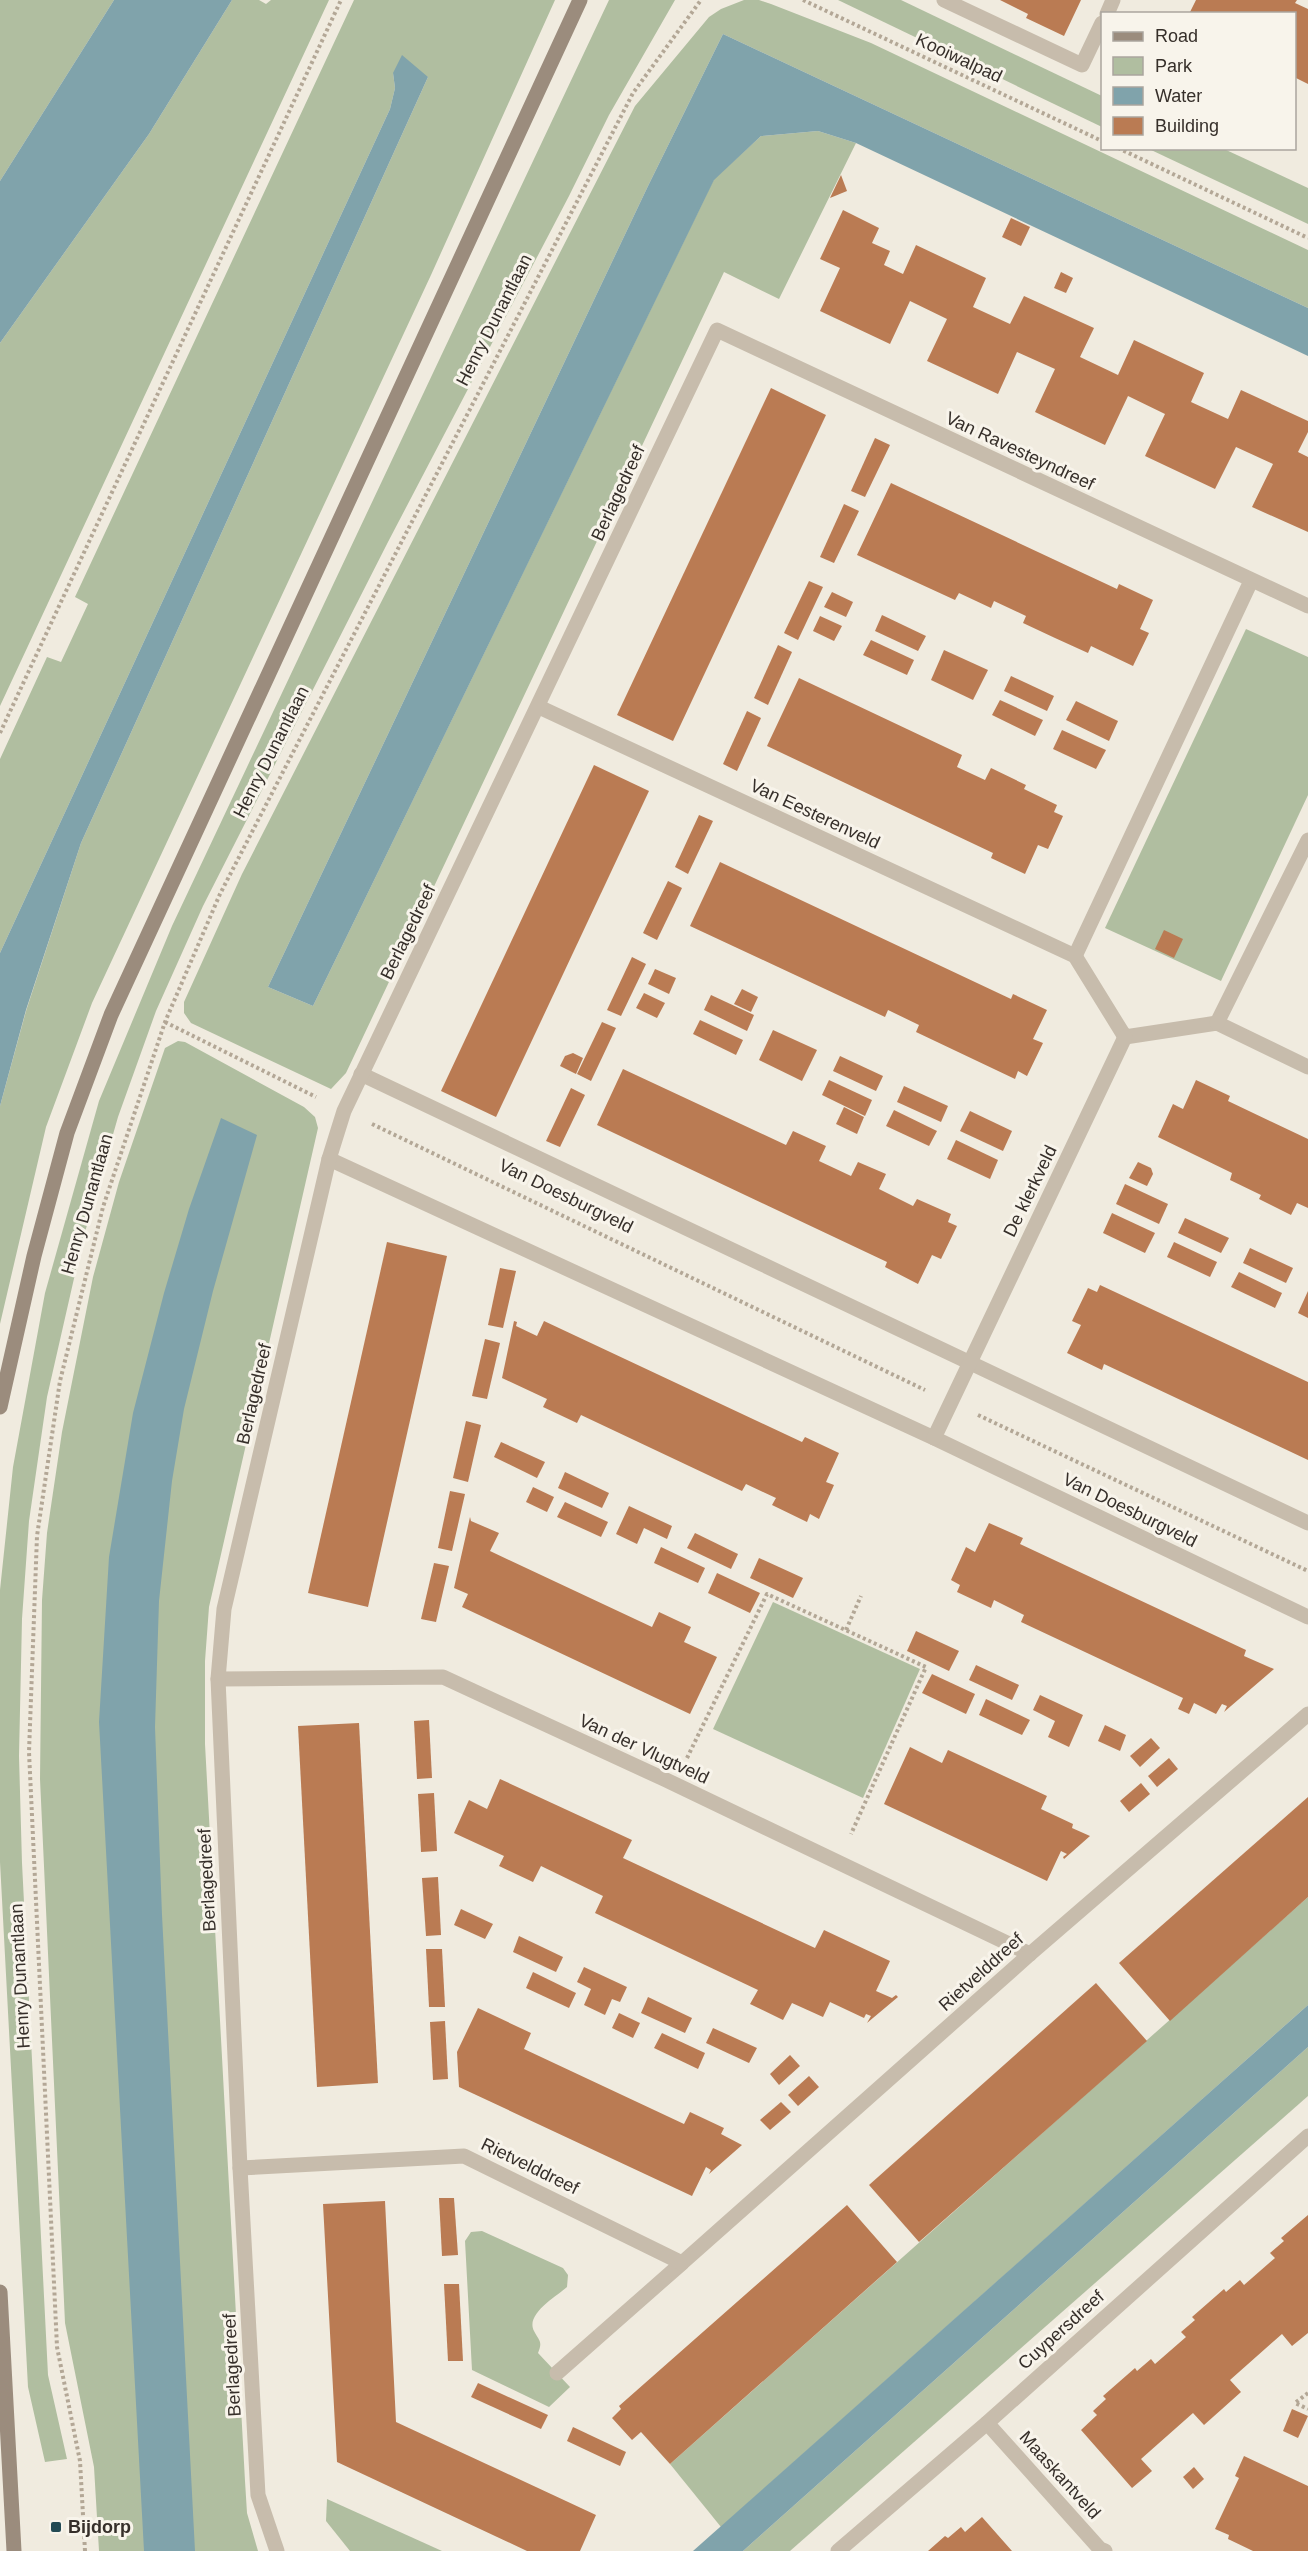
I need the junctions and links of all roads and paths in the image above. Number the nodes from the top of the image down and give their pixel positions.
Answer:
1 (341, 0) edge
2 (580, 0) edge
3 (701, 0) edge
4 (803, 0) edge
5 (944, 0) edge
6 (1101, 25) edge
7 (1101, 141) edge
8 (1122, 150) edge
9 (1308, 238) edge
10 (717, 330) joint
11 (1251, 581) junction
12 (1308, 606) edge
13 (539, 706) junction
14 (0, 733) edge
15 (1308, 840) edge
16 (1075, 956) junction
17 (165, 1022) junction
18 (1217, 1023) junction
19 (1125, 1037) junction
20 (1308, 1067) edge
21 (361, 1074) junction
22 (344, 1111) junction
23 (329, 1159) junction
24 (970, 1362) junction
25 (951, 1402) junction
26 (0, 1407) edge
27 (934, 1438) junction
28 (1308, 1523) edge
29 (1308, 1570) edge
30 (861, 1596) dead end
31 (1308, 1617) edge
32 (846, 1630) junction
33 (218, 1679) junction
34 (1308, 1714) edge
35 (674, 1784) junction
36 (838, 1862) junction
37 (1030, 1954) junction
38 (1308, 2136) edge
39 (240, 2168) junction
40 (682, 2263) junction
41 (0, 2292) edge
42 (557, 2373) dead end
43 (1308, 2392) edge
44 (1308, 2409) edge
45 (987, 2423) junction
46 (14, 2551) edge
47 (85, 2551) edge
48 (277, 2551) edge
49 (838, 2551) edge
50 (1105, 2551) edge

1 - 14 path
2 - 26 main road, Henry Dunantlaan
3 - 17 path, Henry Dunantlaan
4 - 7 path, Kooiwalpad
5 - 6 street
8 - 9 path
10 - 11 street, Van Ravesteyndreef
10 - 13 street, Berlagedreef
11 - 12 street, Van Ravesteyndreef
11 - 16 street
13 - 16 street, Van Eesterenveld
13 - 21 street, Berlagedreef
15 - 18 street
16 - 19 street
17 - 22 path, Van Doesburgveld
17 - 47 path, Henry Dunantlaan
18 - 19 street
18 - 20 street
19 - 24 street, De klerkveld
21 - 22 street, Berlagedreef
21 - 24 street, Van Doesburgveld
22 - 23 street, Berlagedreef
22 - 25 path, Van Doesburgveld
23 - 27 street, Van Doesburgveld
23 - 33 street, Berlagedreef
24 - 25 street
24 - 28 street, Van Doesburgveld
25 - 27 street
25 - 29 path, Van Doesburgveld
27 - 31 street, Van Doesburgveld
30 - 32 path
32 - 35 path
32 - 36 path
33 - 35 street, Van der Vlugtveld
33 - 39 street, Berlagedreef
34 - 37 street, Rietvelddreef
35 - 36 street, Van der Vlugtveld
36 - 37 street, Van der Vlugtveld
37 - 40 street, Rietvelddreef
38 - 45 street, Cuypersdreef
39 - 40 street, Rietvelddreef
39 - 48 street, Berlagedreef
40 - 42 street, Rietvelddreef
41 - 46 main road
43 - 44 path
45 - 49 street, Cuypersdreef
45 - 50 street, Maaskantveld

